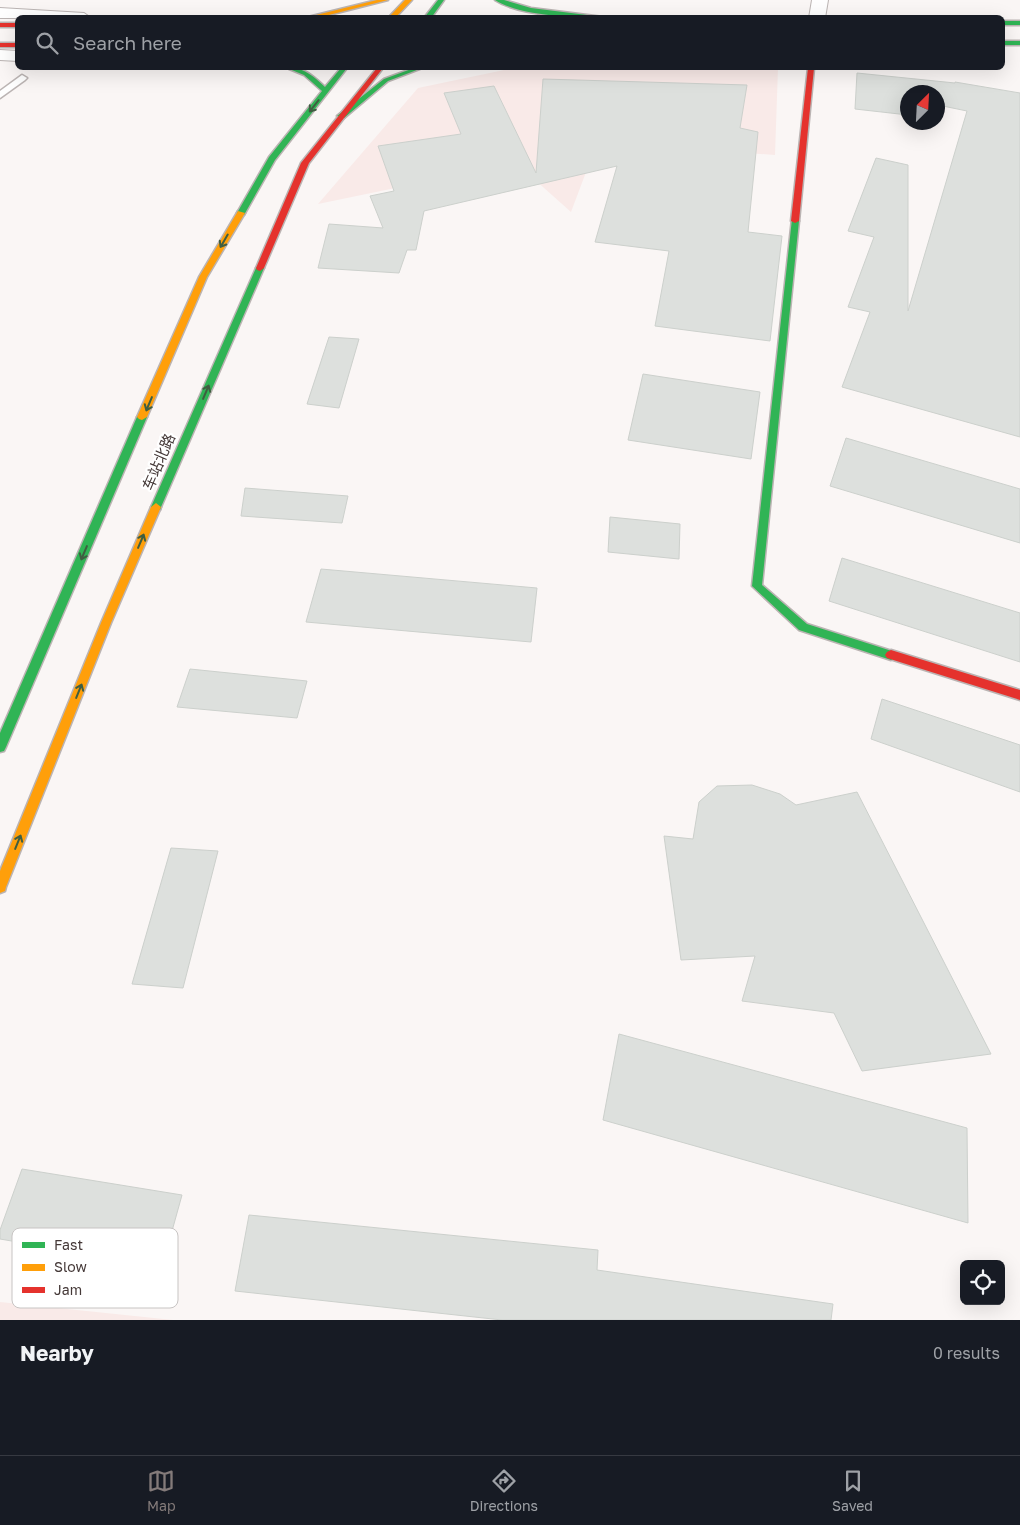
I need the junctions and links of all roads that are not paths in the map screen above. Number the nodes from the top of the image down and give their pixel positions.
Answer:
1 (385, 0) edge
2 (408, 0) edge
3 (441, 0) edge
4 (498, 0) edge
5 (820, 0) edge
6 (0, 13) edge
7 (34, 15) edge
8 (320, 15) edge
9 (394, 15) edge
10 (429, 15) edge
11 (579, 15) edge
12 (818, 15) edge
13 (1005, 23) edge
14 (1020, 23) edge
15 (0, 25) edge
16 (15, 25) edge
17 (1005, 43) edge
18 (1020, 43) edge
19 (0, 45) edge
20 (15, 45) edge
21 (0, 55) edge
22 (15, 56) edge
23 (295, 70) edge
24 (342, 70) edge
25 (378, 70) edge
26 (414, 70) edge
27 (811, 70) edge
28 (22, 78) dead end
29 (326, 91) junction
30 (0, 95) edge
31 (341, 116) junction
32 (1020, 695) edge
33 (0, 747) edge
34 (0, 887) edge

1 - 8 main road
2 - 9 main road
3 - 10 main road
4 - 11 main road
5 - 12 street
6 - 7 street
13 - 14 main road
15 - 16 main road
17 - 18 main road
19 - 20 main road
21 - 22 street
23 - 29 main road
24 - 29 main road
25 - 31 main road, 车站北路
26 - 31 main road
27 - 32 main road
28 - 30 lane
29 -> 33 main road
34 -> 31 main road, 车站北路

